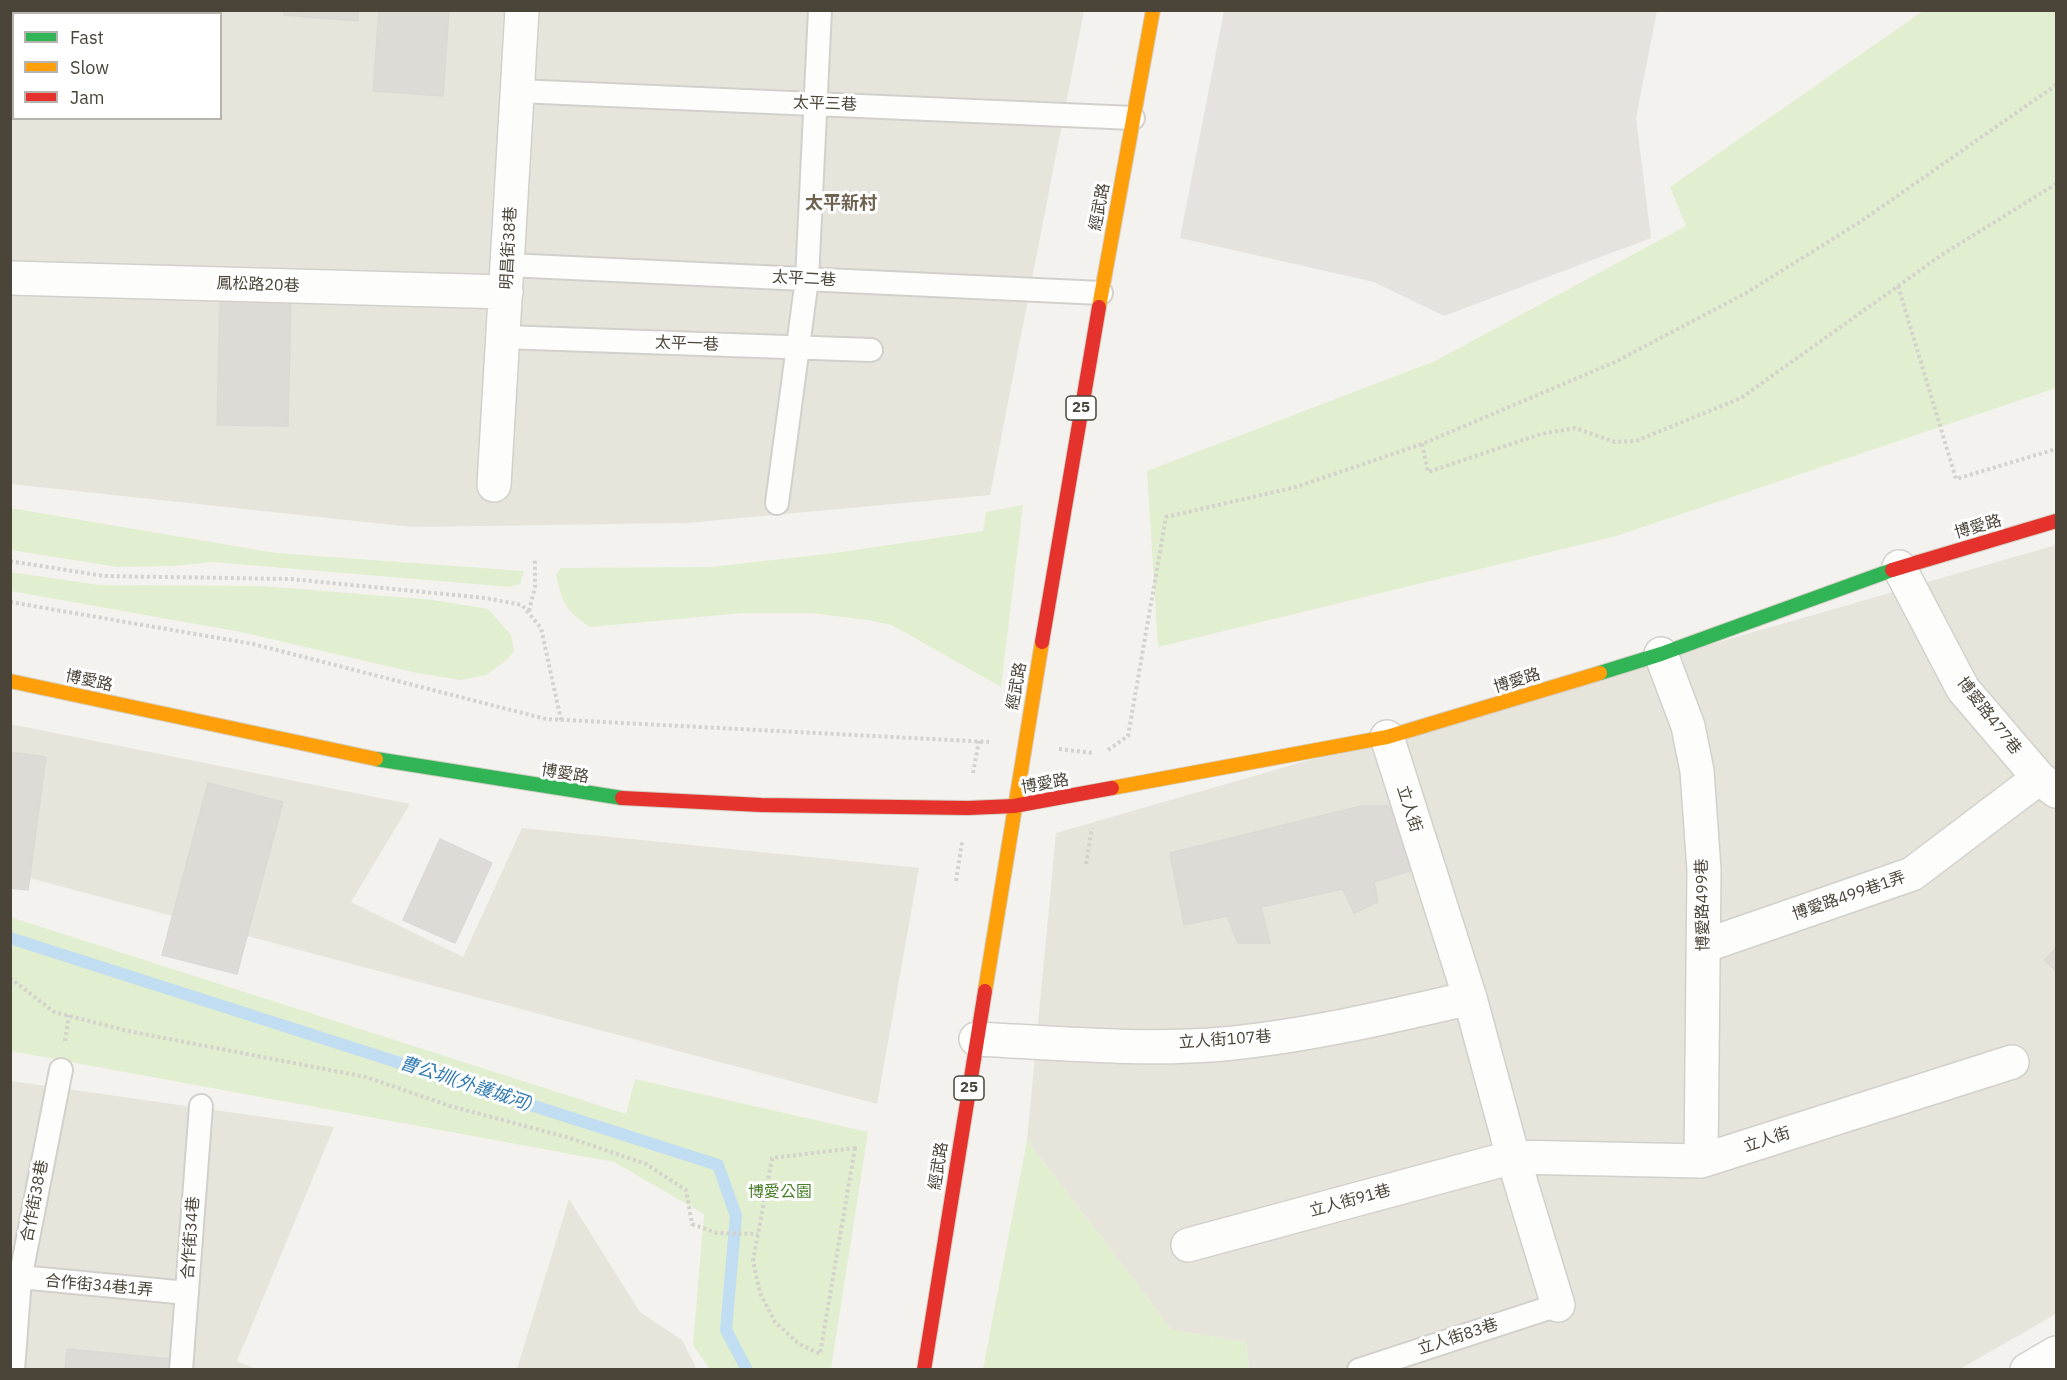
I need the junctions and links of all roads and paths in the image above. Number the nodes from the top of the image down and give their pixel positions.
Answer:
1 (522, 10) edge
2 (820, 10) edge
3 (1154, 10) edge
4 (2056, 85) edge
5 (518, 91) junction
6 (815, 104) junction
7 (1133, 118) junction
8 (2056, 184) edge
9 (10, 278) edge
10 (507, 279) junction
11 (807, 279) junction
12 (1898, 286) junction
13 (1101, 293) junction
14 (503, 337) junction
15 (798, 348) junction
16 (871, 350) dead end
17 (1422, 444) junction
18 (2056, 449) edge
19 (494, 485) dead end
20 (777, 503) dead end
21 (2056, 521) edge
22 (535, 560) dead end
23 (10, 561) edge
24 (1899, 567) junction
25 (10, 602) edge
26 (529, 612) junction
27 (1661, 654) junction
28 (10, 681) edge
29 (561, 720) junction
30 (1387, 737) junction
31 (979, 741) dead end
32 (1103, 753) dead end
33 (2048, 784) edge
34 (1014, 806) junction
35 (1704, 946) junction
36 (10, 978) edge
37 (1470, 998) junction
38 (976, 1040) junction
39 (2013, 1062) dead end
40 (61, 1070) dead end
41 (201, 1106) dead end
42 (1513, 1157) junction
43 (1701, 1161) junction
44 (758, 1234) junction
45 (1188, 1245) dead end
46 (15, 1278) edge
47 (187, 1293) junction
48 (1558, 1305) joint
49 (2056, 1353) edge
50 (13, 1370) edge
51 (181, 1370) edge
52 (924, 1370) edge
53 (1359, 1370) edge
54 (2027, 1370) edge

1 - 5 street, 明昌街38巷
2 - 6 lane
3 - 7 street, 經武路 / 25
4 - 17 path
5 - 6 lane, 太平三巷
5 - 10 street, 明昌街38巷
6 - 7 lane, 太平三巷
6 - 11 lane
7 - 13 street, 經武路 / 25
8 - 12 path
9 - 10 street, 鳳松路20巷
10 - 11 lane, 太平二巷
10 - 14 street, 明昌街38巷
11 - 13 lane, 太平二巷
11 - 15 lane
12 - 17 path
12 - 18 path
13 - 34 street, 經武路 / 25
14 - 15 lane, 太平一巷
14 - 19 street, 明昌街38巷
15 - 16 lane, 太平一巷
15 - 20 lane
17 - 32 path
21 - 24 street, 博愛路
22 - 26 path
23 - 26 path
24 - 27 street, 博愛路
24 - 33 street, 博愛路477巷
25 - 29 path
26 - 29 path
27 - 30 street, 博愛路
27 - 35 street, 博愛路499巷
28 - 34 street, 博愛路
29 - 31 path
30 - 34 street, 博愛路
30 - 37 street, 立人街
33 - 35 street, 博愛路499巷1弄
34 - 38 street, 經武路 / 25
35 - 43 street, 博愛路499巷
36 - 44 path
37 - 38 street, 立人街107巷
37 - 42 street, 立人街
38 - 52 street, 經武路 / 25
39 - 43 street, 立人街
40 - 46 lane, 合作街38巷
41 - 47 lane, 合作街34巷
42 - 43 street, 立人街
42 - 45 street, 立人街91巷
42 - 48 street, 立人街
44 - 44 path
46 - 47 lane, 合作街34巷1弄
46 - 50 lane, 合作街38巷
47 - 51 lane, 合作街34巷
48 - 53 lane, 立人街83巷
49 - 54 street

